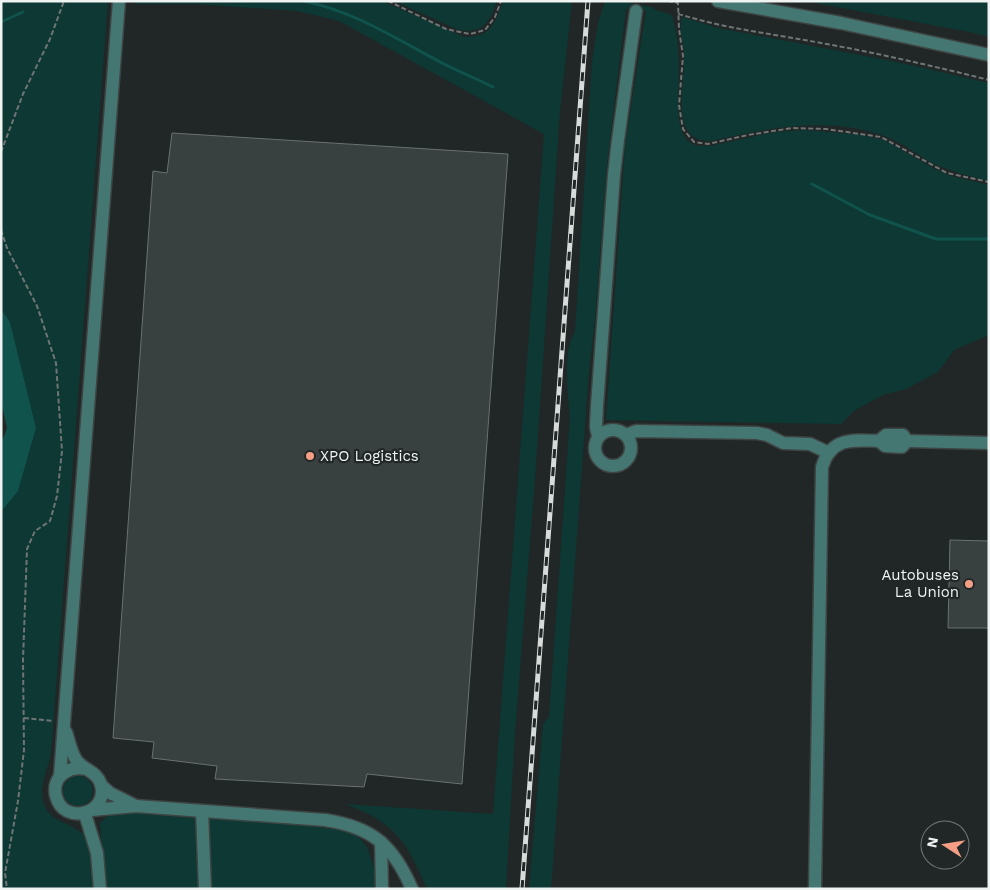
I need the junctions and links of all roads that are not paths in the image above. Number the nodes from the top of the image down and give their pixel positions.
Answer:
1 (120, 1) edge
2 (718, 1) edge
3 (636, 11) dead end
4 (989, 55) edge
5 (626, 435) junction
6 (598, 436) junction
7 (989, 443) edge
8 (829, 453) junction
9 (61, 724) junction
10 (87, 769) junction
11 (60, 776) junction
12 (101, 785) junction
13 (136, 806) junction
14 (202, 811) junction
15 (89, 812) junction
16 (382, 842) junction
17 (100, 889) edge
18 (205, 889) edge
19 (382, 889) edge
20 (412, 889) edge
21 (815, 889) edge

1 - 9 street
2 - 4 street
3 - 6 street
5 - 6 street
5 - 6 street
5 - 8 street
7 - 8 street
8 - 21 street
9 - 10 street
9 - 11 street
10 - 11 street
10 - 12 street
11 - 15 street
12 - 13 street
12 - 15 street
13 - 14 street
13 - 15 street
14 - 16 street
14 - 18 street
15 - 17 street
16 - 19 street
16 - 20 street

